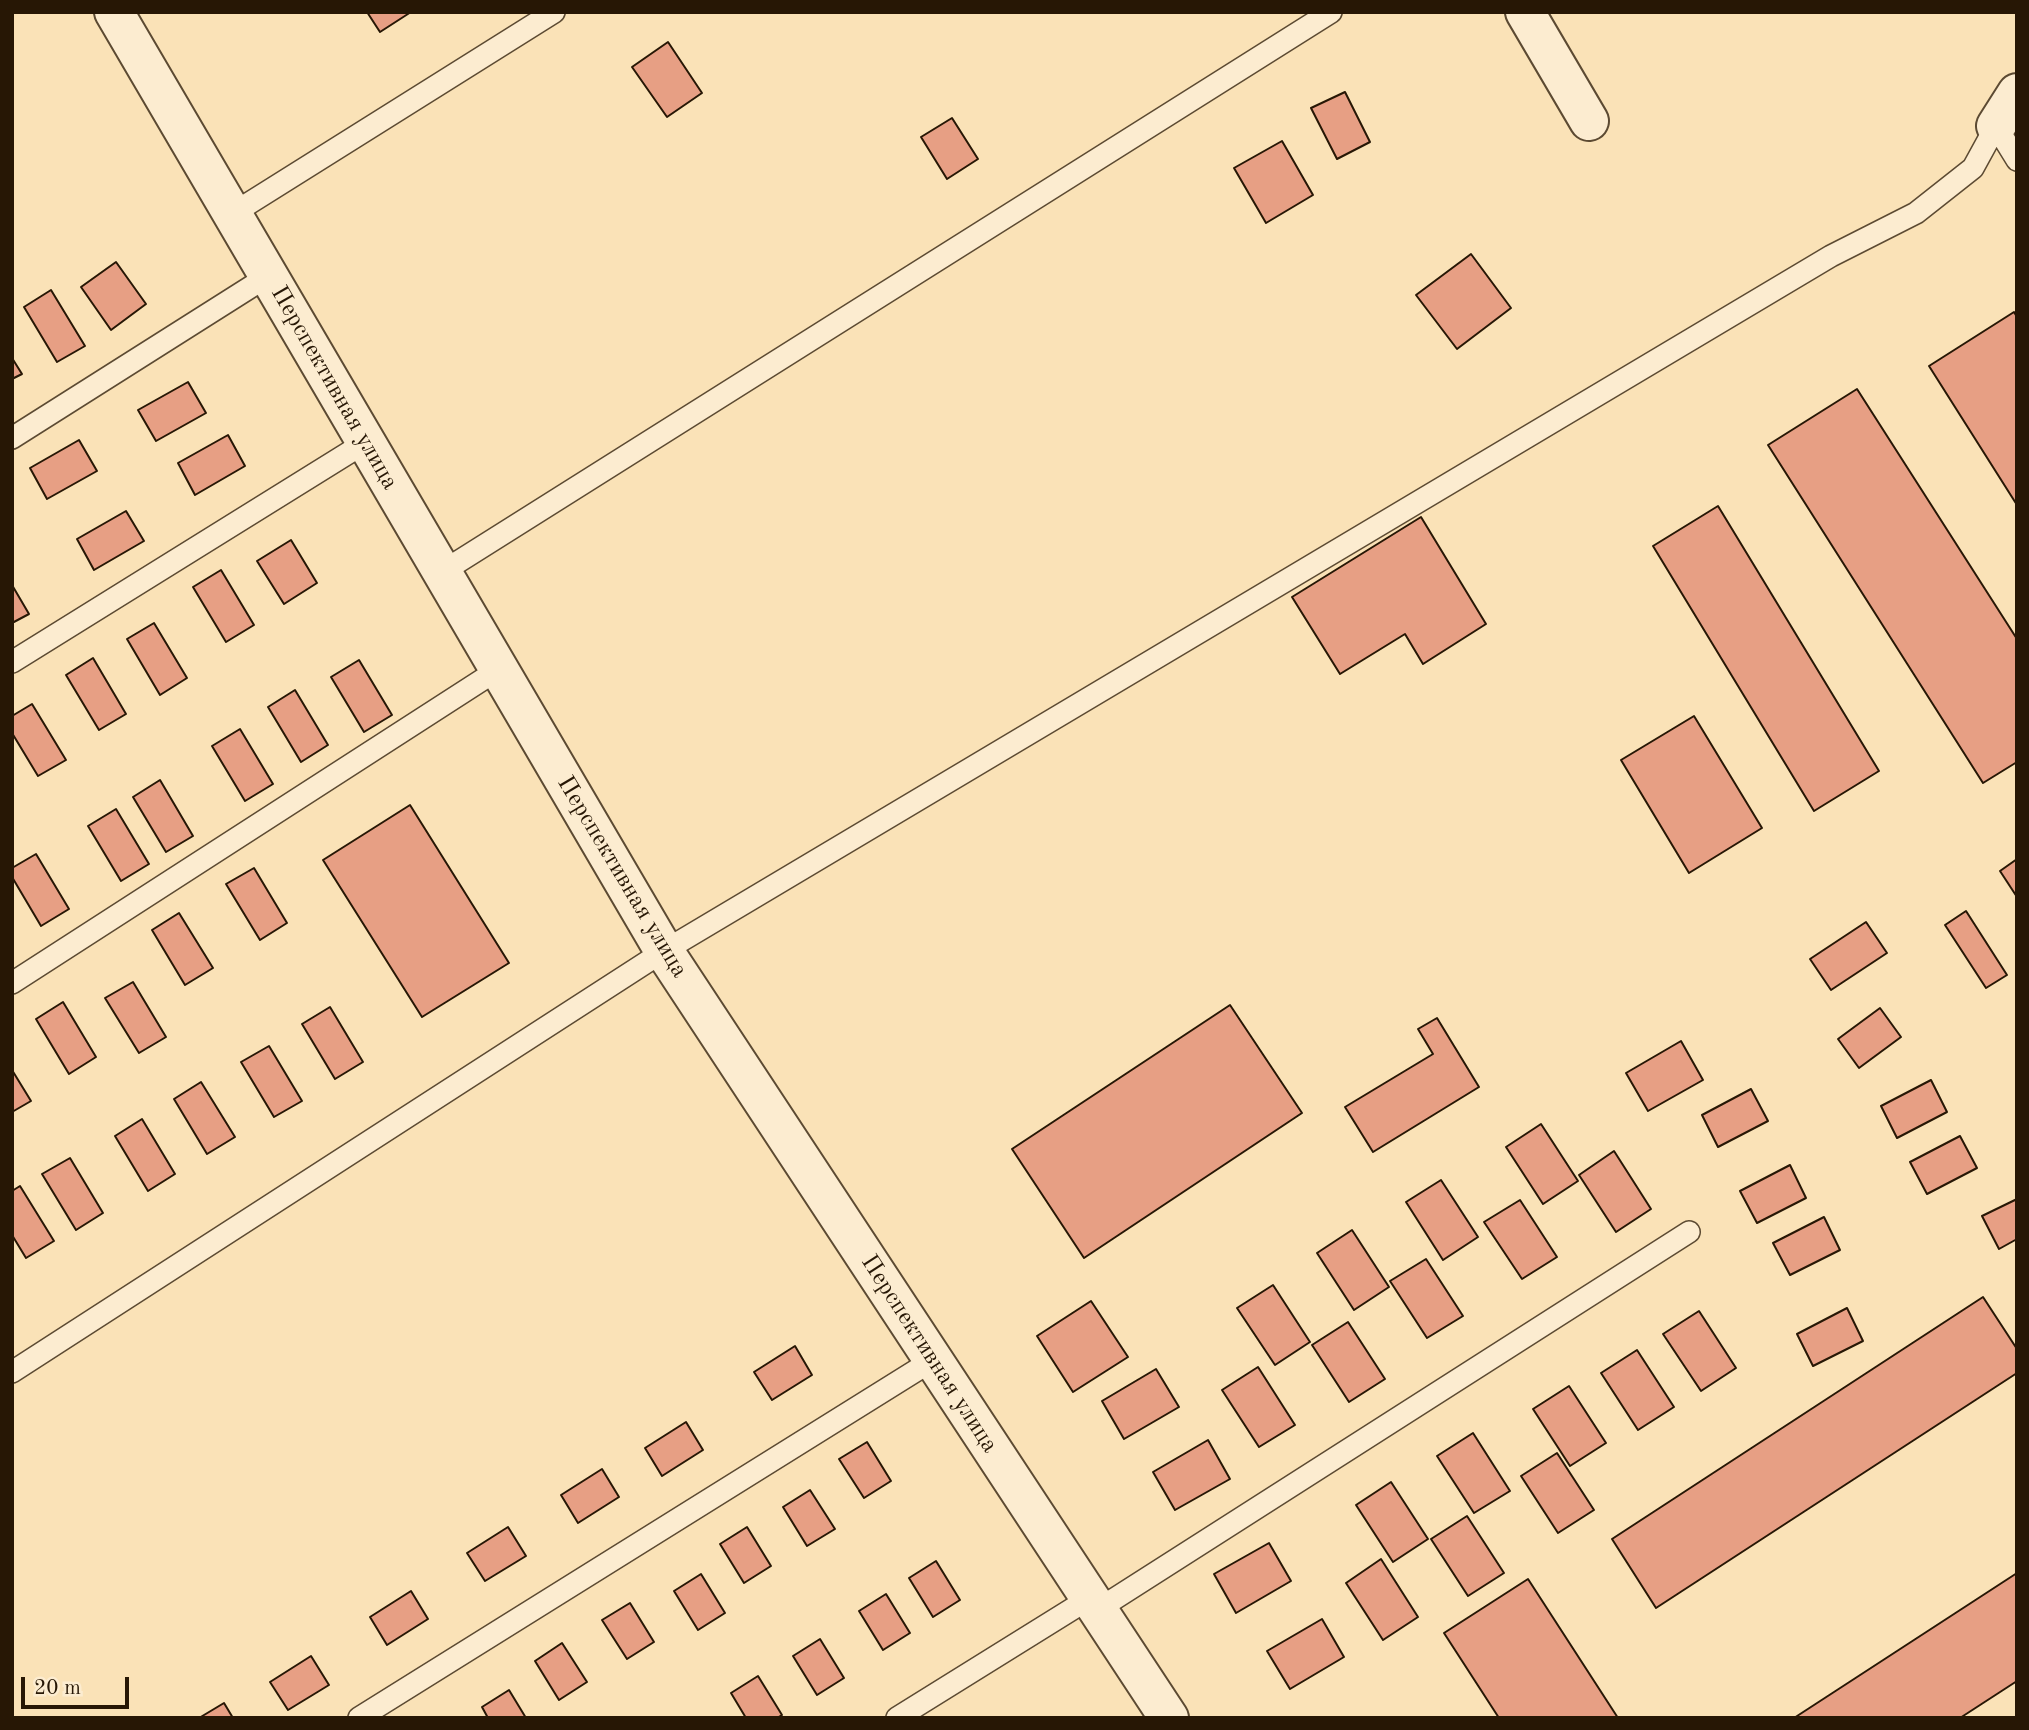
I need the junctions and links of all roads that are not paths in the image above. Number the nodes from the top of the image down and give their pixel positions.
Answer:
1 (114, 12) edge
2 (554, 12) edge
3 (1331, 12) edge
4 (1525, 12) edge
5 (2017, 93) edge
6 (1589, 121) dead end
7 (1996, 126) junction
8 (2017, 160) edge
9 (232, 214) junction
10 (268, 275) junction
11 (12, 438) edge
12 (366, 442) junction
13 (442, 572) junction
14 (12, 663) edge
15 (499, 669) junction
16 (664, 951) junction
17 (12, 983) edge
18 (1689, 1232) dead end
19 (933, 1360) junction
20 (12, 1372) edge
21 (1094, 1604) junction
22 (359, 1718) edge
23 (897, 1718) edge
24 (1168, 1718) edge

1 - 9 street, Перспективная улица
2 - 9 lane
3 - 13 lane
4 - 6 street
5 - 7 street
7 - 8 lane
7 - 16 lane
9 - 10 street, Перспективная улица
10 - 11 lane
10 - 12 street, Перспективная улица
12 - 13 street, Перспективная улица
12 - 14 lane
13 - 15 street, Перспективная улица
15 - 16 street, Перспективная улица
15 - 17 lane
16 - 19 street, Перспективная улица
16 - 20 lane
18 - 21 lane
19 - 21 street, Перспективная улица
19 - 22 lane
21 - 23 lane
21 - 24 street, Перспективная улица

